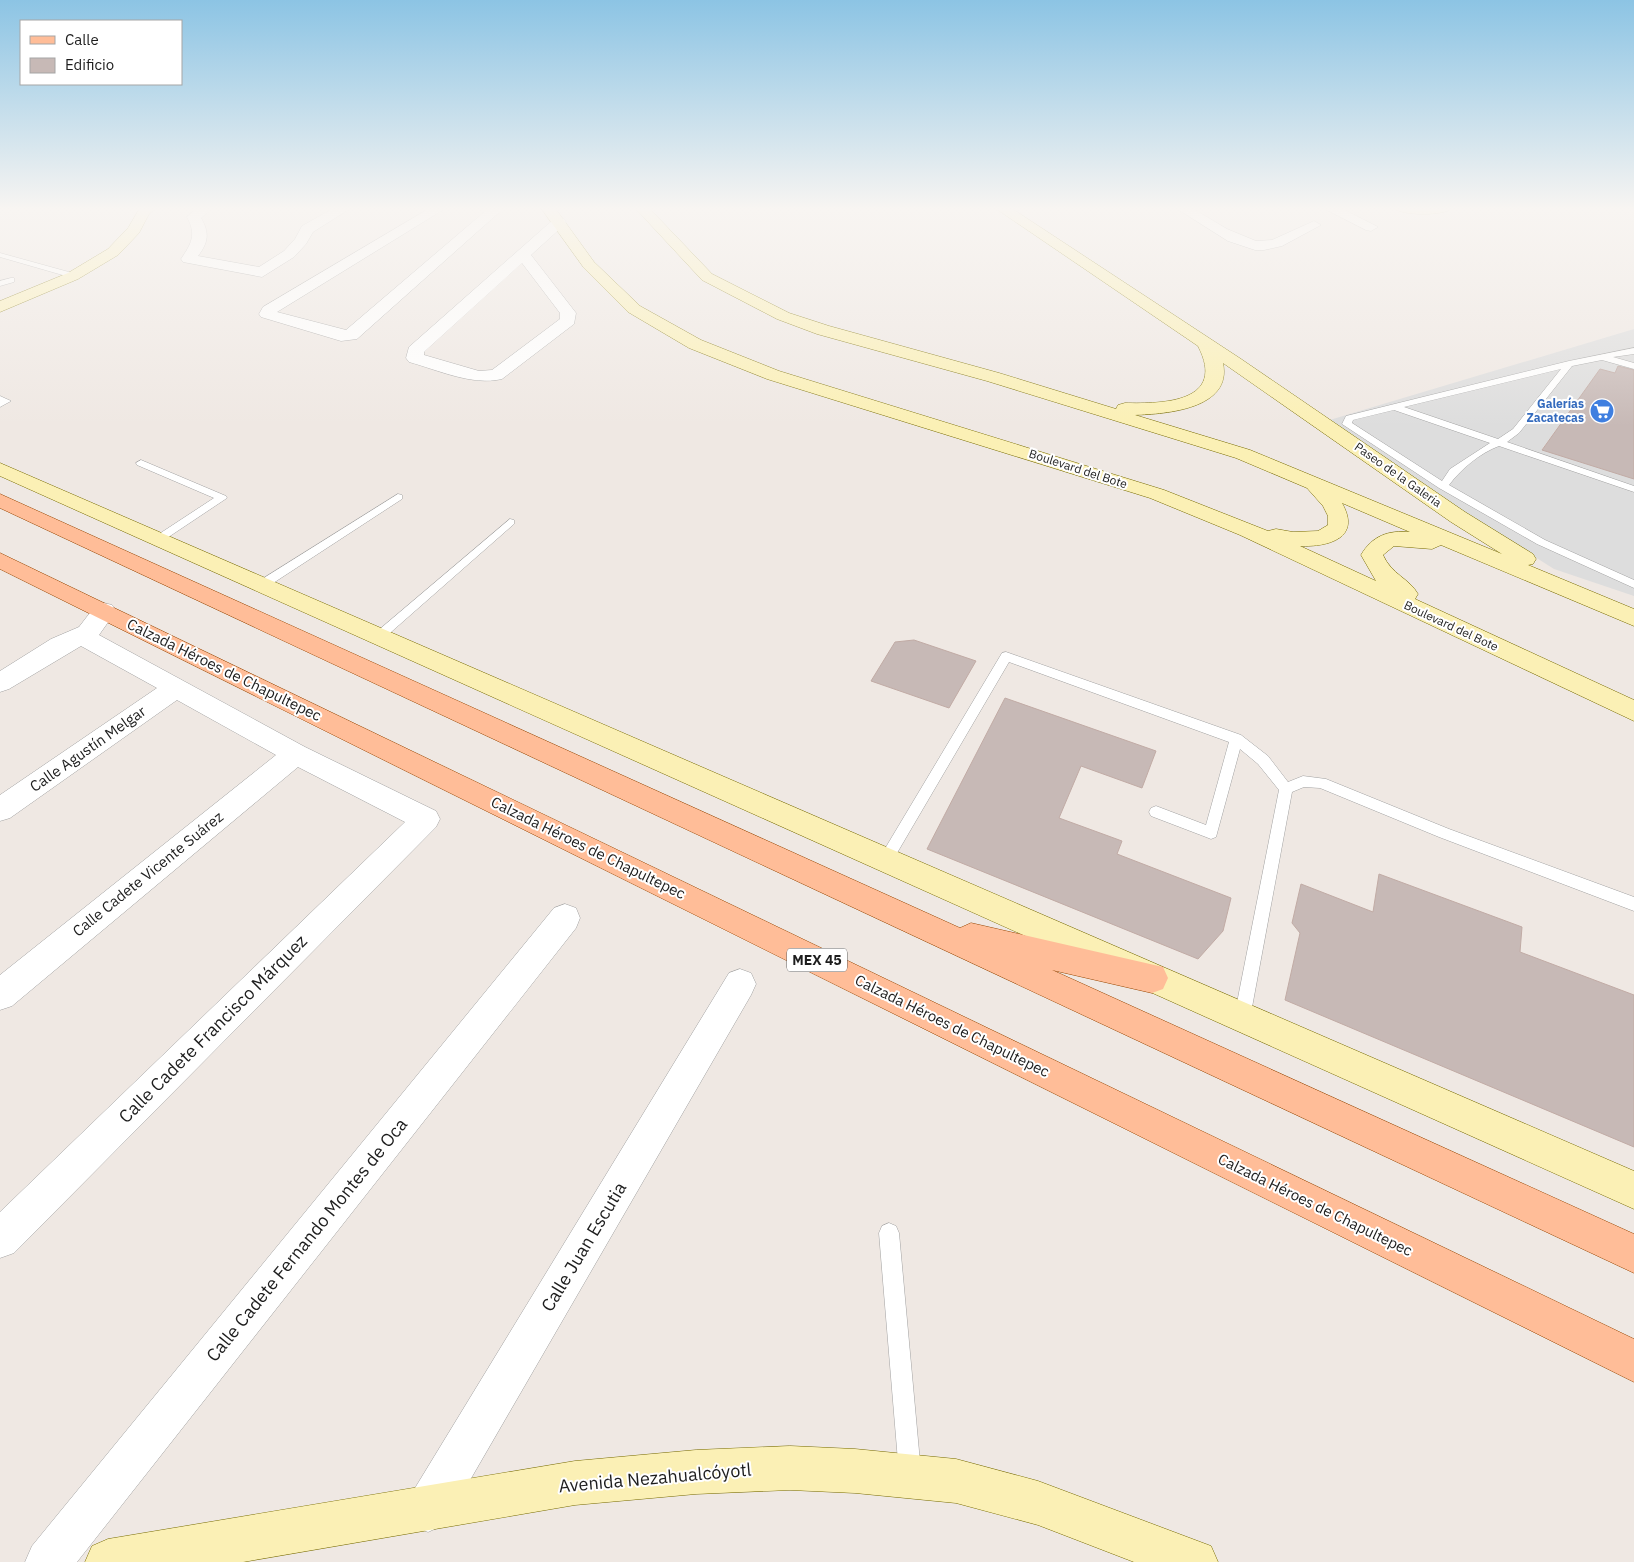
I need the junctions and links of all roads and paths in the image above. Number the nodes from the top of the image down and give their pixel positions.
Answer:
1 (51, 281) edge
2 (55, 281) edge
3 (317, 281) edge
4 (413, 281) edge
5 (493, 281) edge
6 (543, 281) edge
7 (605, 281) edge
8 (715, 281) edge
9 (1112, 281) edge
10 (0, 299) edge
11 (0, 307) edge
12 (1205, 343) junction
13 (1634, 351) edge
14 (1602, 357) junction
15 (1569, 364) junction
16 (1634, 366) edge
17 (0, 399) edge
18 (0, 404) edge
19 (1395, 407) junction
20 (1094, 408) junction
21 (1501, 442) junction
22 (141, 463) dead end
23 (0, 469) edge
24 (1310, 483) junction
25 (1443, 486) junction
26 (1634, 489) edge
27 (398, 497) dead end
28 (0, 500) edge
29 (510, 522) dead end
30 (1248, 530) junction
31 (157, 540) junction
32 (1474, 552) junction
33 (0, 560) edge
34 (1634, 584) edge
35 (260, 586) junction
36 (1595, 602) junction
37 (1625, 612) edge
38 (1634, 618) edge
39 (96, 622) junction
40 (378, 637) junction
41 (1491, 644) junction
42 (0, 683) edge
43 (176, 688) junction
44 (1634, 711) edge
45 (1236, 738) junction
46 (296, 754) junction
47 (1286, 789) junction
48 (0, 810) edge
49 (1156, 812) dead end
50 (885, 861) junction
51 (1634, 904) edge
52 (565, 918) dead end
53 (916, 924) junction
54 (1152, 978) junction
55 (740, 984) dead end
56 (0, 995) edge
57 (1242, 1018) junction
58 (1634, 1190) edge
59 (889, 1232) dead end
60 (0, 1239) edge
61 (1634, 1254) edge
62 (1634, 1361) edge
63 (910, 1476) junction
64 (428, 1510) junction
65 (48, 1562) edge
66 (108, 1562) edge
67 (1195, 1562) edge

1 - 10 main road
2 - 11 main road
3 - 4 street
5 - 6 street
7 - 30 main road, Boulevard del Bote
8 - 20 main road
9 - 12 main road, Paseo de la Galeria
12 - 20 main road
12 - 36 main road, Paseo de la Galeria
13 - 14 lane
14 - 15 lane
14 - 16 lane
15 - 19 lane
15 - 21 lane
17 - 18 lane
19 - 21 lane
19 - 25 lane
20 - 24 main road
21 - 25 lane
21 - 26 lane
22 - 31 lane
23 - 31 main road
24 - 30 main road
24 - 32 main road
25 - 34 lane
27 - 35 lane
28 - 53 main road
29 - 40 lane
30 - 41 main road, Boulevard del Bote
31 - 35 main road
32 - 36 main road
32 - 41 main road
33 - 39 main road, Calzada Héroes de Chapultepec / MEX 45
35 - 40 main road
36 - 37 main road
37 - 38 main road
39 - 42 street
39 - 43 street
39 - 62 main road, Calzada Héroes de Chapultepec / MEX 45
40 - 50 main road
41 - 44 main road, Boulevard del Bote
43 - 46 street
43 - 48 street, Calle Agustín Melgar
45 - 47 lane
45 - 49 lane
45 - 50 lane
46 - 56 street, Calle Cadete Vicente Suárez
46 - 60 street, Calle Cadete Francisco Márquez
47 - 51 lane
47 - 57 lane
50 - 54 main road
52 - 65 street, Calle Cadete Fernando Montes de Oca
53 - 54 main road
53 - 61 main road
54 - 57 main road
55 - 64 street, Calle Juan Escutia
57 - 58 main road
59 - 63 lane
63 - 64 main road, Avenida Nezahualcóyotl
63 - 67 main road, Avenida Nezahualcóyotl
64 - 66 main road, Avenida Nezahualcóyotl

